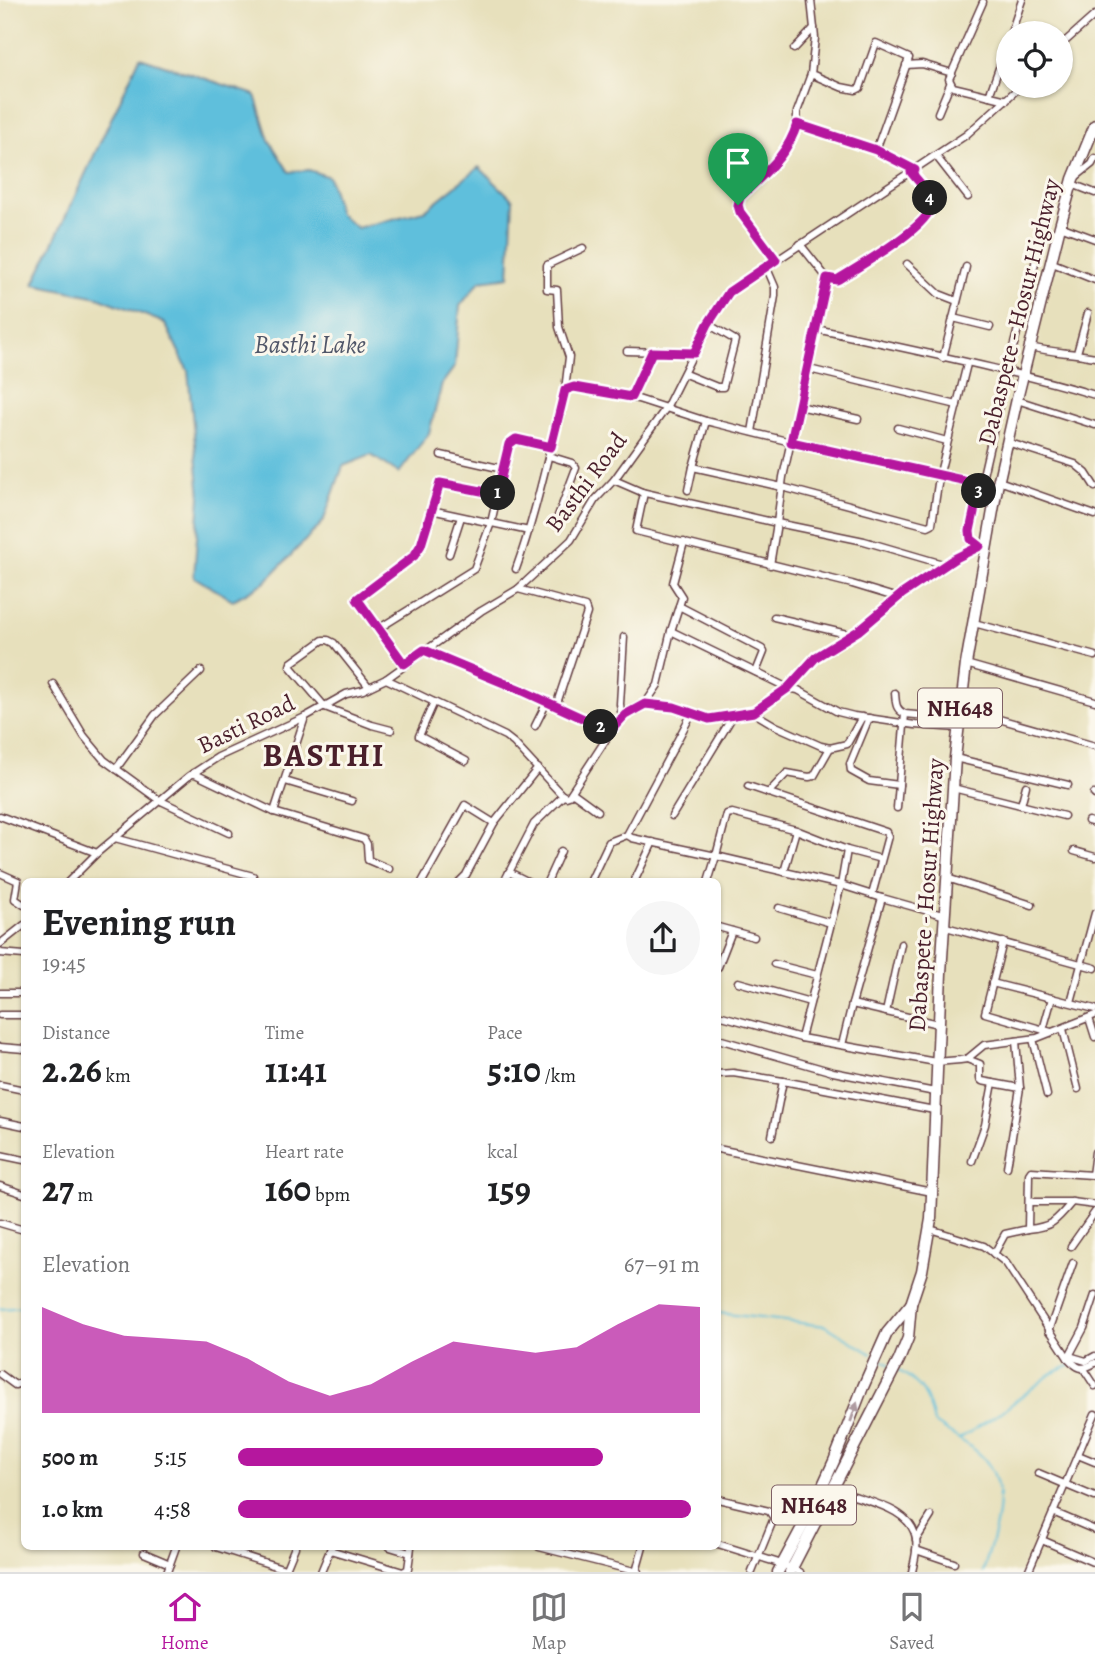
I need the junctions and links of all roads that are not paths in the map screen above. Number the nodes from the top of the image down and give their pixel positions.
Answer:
1 (811, 0) edge
2 (1022, 0) edge
3 (983, 2) dead end
4 (1095, 15) edge
5 (1015, 21) edge
6 (814, 28) junction
7 (1073, 34) edge
8 (794, 49) dead end
9 (906, 65) junction
10 (952, 73) junction
11 (811, 74) junction
12 (996, 76) edge
13 (950, 84) junction
14 (989, 96) junction
15 (1007, 100) joint
16 (938, 113) dead end
17 (797, 124) junction
18 (1095, 125) edge
19 (876, 150) junction
20 (936, 156) junction
21 (1095, 159) edge
22 (730, 164) dead end
23 (913, 171) junction
24 (1072, 181) junction
25 (1095, 192) edge
26 (740, 197) junction
27 (968, 197) dead end
28 (1059, 229) junction
29 (1095, 239) edge
30 (800, 244) junction
31 (583, 248) dead end
32 (776, 260) junction
33 (1050, 262) junction
34 (907, 264) dead end
35 (766, 266) junction
36 (966, 267) dead end
37 (827, 278) junction
38 (1095, 280) edge
39 (957, 300) junction
40 (1088, 313) dead end
41 (953, 318) junction
42 (708, 324) junction
43 (990, 327) dead end
44 (817, 329) junction
45 (1030, 346) junction
46 (627, 351) dead end
47 (652, 352) junction
48 (694, 353) junction
49 (1077, 353) junction
50 (1095, 357) edge
51 (943, 358) junction
52 (967, 363) junction
53 (809, 369) junction
54 (1007, 371) junction
55 (685, 374) junction
56 (1023, 374) junction
57 (565, 390) junction
58 (1095, 395) edge
59 (631, 397) junction
60 (1017, 400) junction
61 (957, 405) junction
62 (799, 406) junction
63 (666, 408) junction
64 (858, 419) dead end
65 (706, 421) junction
66 (1095, 425) edge
67 (898, 428) dead end
68 (751, 432) junction
69 (947, 441) junction
70 (791, 442) junction
71 (1007, 442) junction
72 (551, 447) junction
73 (441, 455) dead end
74 (549, 456) junction
75 (693, 467) junction
76 (503, 469) junction
77 (1086, 473) junction
78 (1095, 476) edge
79 (939, 477) junction
80 (614, 480) junction
81 (980, 484) junction
82 (998, 484) junction
83 (1095, 486) edge
84 (782, 488) junction
85 (688, 490) dead end
86 (641, 492) junction
87 (497, 494) junction
88 (430, 510) junction
89 (1095, 515) edge
90 (558, 516) dead end
91 (461, 517) junction
92 (491, 523) junction
93 (777, 523) junction
94 (529, 531) junction
95 (684, 542) junction
96 (984, 544) junction
97 (449, 554) dead end
98 (770, 565) junction
99 (946, 565) junction
100 (516, 569) dead end
101 (518, 589) junction
102 (898, 598) junction
103 (679, 606) junction
104 (774, 617) dead end
105 (974, 622) junction
106 (378, 629) junction
107 (671, 631) junction
108 (851, 635) junction
109 (624, 637) dead end
110 (424, 650) junction
111 (1095, 656) edge
112 (404, 664) junction
113 (966, 664) junction
114 (201, 671) dead end
115 (756, 672) junction
116 (386, 678) junction
117 (53, 684) dead end
118 (369, 687) junction
119 (788, 688) junction
120 (895, 693) dead end
121 (1095, 701) edge
122 (434, 702) junction
123 (547, 702) junction
124 (645, 704) junction
125 (556, 706) junction
126 (325, 707) junction
127 (754, 712) junction
128 (692, 713) junction
129 (905, 714) junction
130 (625, 715) junction
131 (733, 716) junction
132 (305, 717) junction
133 (866, 717) junction
134 (959, 718) junction
135 (905, 723) junction
136 (535, 726) dead end
137 (614, 727) junction
138 (391, 730) dead end
139 (1095, 746) edge
140 (830, 748) junction
141 (955, 758) junction
142 (466, 761) dead end
143 (538, 768) junction
144 (116, 769) junction
145 (193, 773) junction
146 (285, 781) junction
147 (899, 785) junction
148 (1069, 785) dead end
149 (748, 786) dead end
150 (1026, 786) dead end
151 (953, 788) junction
152 (572, 792) junction
153 (768, 793) junction
154 (563, 796) junction
155 (159, 800) junction
156 (352, 801) dead end
157 (1021, 806) junction
158 (897, 808) dead end
159 (598, 811) dead end
160 (274, 812) junction
161 (672, 816) dead end
162 (1064, 816) dead end
163 (1, 819) edge
164 (494, 823) junction
165 (796, 830) junction
166 (229, 833) dead end
167 (626, 835) junction
168 (115, 838) junction
169 (653, 842) junction
170 (847, 850) junction
171 (561, 851) dead end
172 (1074, 851) dead end
173 (97, 853) junction
174 (716, 856) junction
175 (1095, 857) edge
176 (881, 859) junction
177 (389, 869) dead end
178 (509, 872) junction
179 (784, 872) junction
180 (0, 873) edge
181 (253, 876) dead end
182 (72, 878) edge
183 (424, 878) edge
184 (463, 878) edge
185 (506, 878) edge
186 (521, 878) edge
187 (549, 878) edge
188 (592, 878) edge
189 (636, 878) edge
190 (709, 878) edge
191 (947, 878) junction
192 (841, 885) junction
193 (872, 895) junction
194 (882, 898) junction
195 (21, 903) edge
196 (1032, 905) dead end
197 (779, 908) dead end
198 (1095, 913) edge
199 (946, 921) junction
200 (831, 923) junction
201 (21, 927) edge
202 (721, 928) edge
203 (1093, 930) edge
204 (732, 931) junction
205 (754, 937) dead end
206 (1003, 942) junction
207 (0, 944) edge
208 (901, 944) dead end
209 (0, 953) edge
210 (21, 955) edge
211 (721, 959) edge
212 (775, 964) dead end
213 (1080, 964) junction
214 (1095, 968) edge
215 (817, 975) junction
216 (738, 982) dead end
217 (992, 983) junction
218 (0, 993) edge
219 (21, 993) edge
220 (1052, 998) junction
221 (810, 1002) junction
222 (1071, 1002) junction
223 (852, 1004) junction
224 (1095, 1009) edge
225 (886, 1012) junction
226 (0, 1014) edge
227 (21, 1015) edge
228 (722, 1016) dead end
229 (1092, 1017) edge
230 (938, 1024) junction
231 (1063, 1029) junction
232 (1043, 1030) junction
233 (1053, 1033) junction
234 (1095, 1037) edge
235 (801, 1038) junction
236 (1033, 1039) junction
237 (721, 1040) edge
238 (1016, 1041) junction
239 (842, 1045) junction
240 (0, 1047) edge
241 (21, 1049) edge
242 (967, 1059) junction
243 (936, 1062) junction
244 (721, 1074) edge
245 (783, 1081) junction
246 (993, 1083) junction
247 (0, 1085) edge
248 (1020, 1088) junction
249 (21, 1089) edge
250 (1078, 1089) dead end
251 (935, 1092) junction
252 (1047, 1095) dead end
253 (934, 1110) junction
254 (0, 1121) edge
255 (21, 1125) edge
256 (772, 1136) dead end
257 (721, 1150) edge
258 (1095, 1152) edge
259 (0, 1155) edge
260 (21, 1159) edge
261 (972, 1160) dead end
262 (1095, 1166) edge
263 (1007, 1167) dead end
264 (0, 1186) edge
265 (933, 1192) junction
266 (21, 1193) edge
267 (1029, 1202) junction
268 (1072, 1202) junction
269 (1095, 1205) edge
270 (1095, 1212) edge
271 (0, 1223) edge
272 (21, 1229) edge
273 (930, 1229) junction
274 (1028, 1229) junction
275 (1071, 1246) dead end
276 (994, 1254) junction
277 (1073, 1263) dead end
278 (1095, 1295) edge
279 (911, 1304) junction
280 (1088, 1317) junction
281 (1095, 1322) edge
282 (1049, 1331) junction
283 (1095, 1348) edge
284 (1069, 1358) junction
285 (1093, 1360) edge
286 (1081, 1369) junction
287 (0, 1374) edge
288 (21, 1382) edge
289 (1095, 1386) edge
290 (1095, 1414) edge
291 (851, 1439) junction
292 (1077, 1455) junction
293 (1095, 1462) edge
294 (1038, 1474) dead end
295 (1065, 1485) junction
296 (1095, 1497) edge
297 (827, 1499) junction
298 (721, 1500) edge
299 (1053, 1512) junction
300 (931, 1516) dead end
301 (1095, 1530) edge
302 (1042, 1540) junction
303 (916, 1541) junction
304 (721, 1545) edge
305 (175, 1550) edge
306 (225, 1550) edge
307 (294, 1550) edge
308 (329, 1550) edge
309 (336, 1550) edge
310 (410, 1550) edge
311 (551, 1550) edge
312 (642, 1550) edge
313 (916, 1550) junction
314 (144, 1553) dead end
315 (760, 1557) junction
316 (954, 1563) dead end
317 (1095, 1563) edge
318 (170, 1564) junction
319 (789, 1569) edge
320 (285, 1570) edge
321 (1031, 1571) edge
322 (167, 1572) edge
323 (321, 1572) edge
324 (403, 1572) edge
325 (637, 1572) edge
326 (752, 1572) edge
327 (912, 1572) edge

1 - 6 street
2 - 5 street
3 - 10 street
4 - 7 street
6 - 8 street
6 - 11 street
9 - 10 street
9 - 11 street
9 - 19 street
10 - 13 street
11 - 17 street
12 - 14 street
13 - 14 street
13 - 16 street
14 - 15 street
15 - 20 street
17 - 19 street
17 - 26 street
18 - 24 highway, Dabaspete - Hosur Highway / NH648
19 - 23 street
20 - 23 street
20 - 27 street
21 - 24 street
22 - 26 street
23 - 30 street
23 - 37 street
24 - 25 street
24 - 28 highway, Dabaspete - Hosur Highway / NH648
26 - 32 street
28 - 29 street
28 - 33 highway, Dabaspete - Hosur Highway / NH648
28 - 54 street
30 - 32 street
30 - 37 street
31 - 57 street
32 - 35 street
33 - 38 street
33 - 45 highway, Dabaspete - Hosur Highway / NH648
34 - 39 street
35 - 42 street, Basthi Road
35 - 68 street
36 - 39 street
37 - 44 street
39 - 41 street
40 - 49 street
41 - 43 street
41 - 51 street
42 - 48 street, Basthi Road
42 - 55 street
44 - 51 street
44 - 53 street
45 - 49 street
45 - 56 highway, Dabaspete - Hosur Highway / NH648
46 - 47 street
47 - 48 street
47 - 59 street
48 - 55 street, Basthi Road
49 - 50 street
51 - 52 street
52 - 54 street
52 - 61 street
53 - 61 street
53 - 62 street
54 - 56 street
54 - 81 street
55 - 63 street, Basthi Road
56 - 58 street
56 - 60 highway, Dabaspete - Hosur Highway / NH648
57 - 59 street
57 - 72 street
59 - 63 street
60 - 66 street
60 - 71 highway, Dabaspete - Hosur Highway / NH648
61 - 69 street
62 - 64 street
62 - 70 street
63 - 65 street
63 - 80 street, Basthi Road
65 - 68 street
65 - 75 street
67 - 69 street
68 - 70 street
69 - 79 street
70 - 79 street
70 - 84 street
71 - 77 street
71 - 82 highway, Dabaspete - Hosur Highway / NH648
72 - 74 street
72 - 76 street
73 - 76 street
74 - 90 street
74 - 94 street
75 - 84 street
75 - 85 street
76 - 87 street
77 - 78 street
77 - 83 street
79 - 81 street
79 - 84 street
80 - 86 street
80 - 101 street, Basthi Road
81 - 82 street
81 - 96 street
82 - 89 street
82 - 96 highway, Dabaspete - Hosur Highway / NH648
84 - 93 street
86 - 93 street
86 - 95 street
87 - 88 street
87 - 92 street
88 - 91 street
88 - 106 street
91 - 92 street
91 - 97 street
92 - 94 street
92 - 106 street
93 - 98 street
93 - 99 street
94 - 100 street
95 - 98 street
95 - 103 street
96 - 99 street
96 - 105 highway, Dabaspete - Hosur Highway / NH648
98 - 102 street
99 - 102 street
101 - 110 street, Basthi Road
101 - 125 street
102 - 108 street
103 - 107 street
103 - 115 street
104 - 108 street
105 - 111 street
105 - 113 highway, Dabaspete - Hosur Highway / NH648
106 - 112 street
107 - 115 street
107 - 124 street
108 - 119 street
109 - 130 street
110 - 112 street, Basti Road
110 - 123 street
112 - 116 street, Basti Road
113 - 121 street
113 - 134 highway, Dabaspete - Hosur Highway / NH648
114 - 144 street
115 - 119 street
116 - 118 street, Basti Road
116 - 122 street
117 - 144 street
118 - 126 street, Basti Road
118 - 126 street
119 - 127 street
119 - 133 street
120 - 129 street
122 - 142 street
122 - 143 street
123 - 125 street
123 - 136 street
124 - 128 street
124 - 130 street
125 - 137 street
126 - 132 street, Basti Road
126 - 138 street
127 - 131 street
127 - 140 street
128 - 131 street
128 - 167 street
129 - 134 street
129 - 135 street
130 - 137 street
131 - 161 street
132 - 145 street, Basti Road
132 - 146 street
133 - 135 street
133 - 140 street
133 - 147 street
134 - 135 street
134 - 139 street
134 - 141 highway, Dabaspete - Hosur Highway / NH648
135 - 147 street
137 - 152 street
140 - 153 street
141 - 148 street
141 - 151 highway, Dabaspete - Hosur Highway / NH648
143 - 154 street
143 - 164 street
144 - 155 street
145 - 155 street, Basti Road
145 - 160 street
146 - 156 street
146 - 160 street
147 - 158 street
149 - 153 street
150 - 157 street
151 - 157 street
151 - 191 highway, Dabaspete - Hosur Highway / NH648
152 - 154 street
152 - 159 street
153 - 176 street
154 - 178 street
155 - 166 street
155 - 168 street, Basti Road
157 - 162 street
160 - 177 street
163 - 173 street
164 - 183 street
164 - 184 street
165 - 170 street
165 - 174 street
165 - 179 street
167 - 169 street
167 - 188 street
168 - 173 street, Basti Road
168 - 181 street
169 - 174 street
169 - 189 street
170 - 176 street
170 - 192 street
171 - 187 street
172 - 175 street
173 - 182 street, Basti Road
174 - 179 street
174 - 190 street
176 - 193 street
178 - 185 street
178 - 186 street
179 - 192 street
180 - 195 street
191 - 196 street
191 - 199 highway, Dabaspete - Hosur Highway / NH648
192 - 193 street
192 - 200 street
193 - 194 street
194 - 199 street
194 - 223 street
197 - 200 street
198 - 203 street
199 - 206 street
199 - 230 highway, Dabaspete - Hosur Highway / NH648
200 - 215 street
201 - 207 street
202 - 204 street
203 - 213 street
204 - 205 street
204 - 211 street
206 - 213 street
206 - 217 street
208 - 225 street
209 - 210 street
212 - 215 street
213 - 214 street
213 - 222 street
215 - 221 street
216 - 221 street
217 - 220 street
217 - 232 street
218 - 219 street
220 - 222 street
220 - 232 street
221 - 235 street
222 - 224 street
223 - 225 street
223 - 239 street
225 - 230 street
226 - 227 street
228 - 235 street
229 - 231 street
229 - 234 street
230 - 243 highway, Dabaspete - Hosur Highway / NH648
231 - 233 street
231 - 250 street
232 - 233 street
233 - 236 street
235 - 239 street
236 - 238 street
236 - 252 street
237 - 251 street
238 - 242 street
238 - 248 street
239 - 243 street
240 - 241 street
242 - 243 street
242 - 246 street
243 - 251 highway, Dabaspete - Hosur Highway / NH648
244 - 245 street
245 - 253 street
245 - 256 street
246 - 248 street
246 - 261 street
247 - 249 street
248 - 263 street
251 - 253 highway, Dabaspete - Hosur Highway / NH648
253 - 265 highway, Dabaspete - Hosur Highway / NH648
254 - 255 street
257 - 265 street
258 - 262 street
259 - 260 street
262 - 267 street
264 - 266 street
265 - 273 highway, Dabaspete - Hosur Highway / NH648
267 - 268 street
267 - 274 street
268 - 269 street
268 - 274 street
270 - 275 street
271 - 272 street
273 - 276 street
273 - 279 highway, Dabaspete - Hosur Highway / NH648
274 - 276 street
276 - 282 street
277 - 282 street
278 - 280 street
291 -> 279 highway, Dabaspete - Hosur Highway / NH648
279 - 291 highway, Dabaspete - Hosur Highway / NH648
280 - 281 street
280 - 284 street
282 - 284 street
283 - 285 street
284 - 285 street
284 - 286 street
285 - 286 street
286 - 289 street
287 - 288 street
290 - 292 street
291 - 297 highway, NH648
291 - 319 highway, Dabaspete - Hosur Highway / NH648
292 - 293 street
292 - 295 street
294 - 295 street
295 - 296 street
295 - 299 street
297 - 303 street
297 - 319 highway, NH648
298 - 315 street
299 - 301 street
299 - 302 street
300 - 303 street
302 - 317 street
302 - 321 street
303 - 313 street
304 - 315 street
305 - 318 street
306 - 320 street
307 - 320 street
308 - 323 street
309 - 324 street
310 - 324 street
311 - 325 street
312 - 325 street
313 - 316 street
313 - 327 street
314 - 318 street
315 - 319 street
315 - 326 street
318 - 322 street

